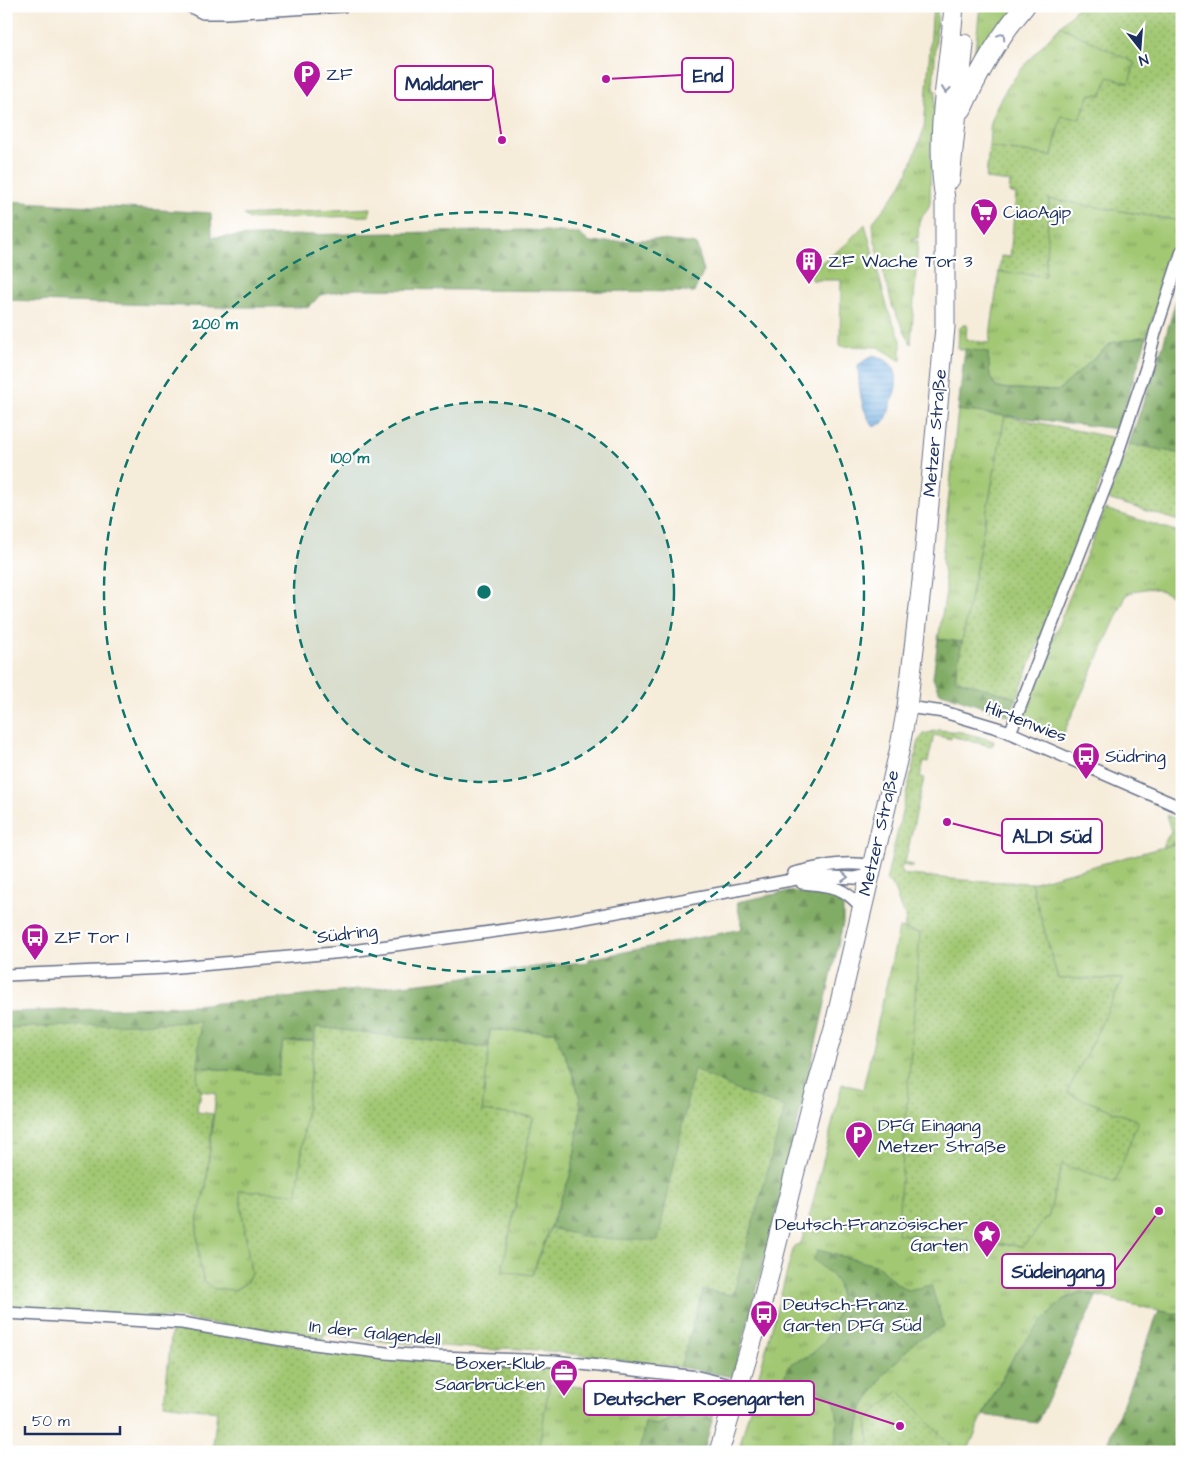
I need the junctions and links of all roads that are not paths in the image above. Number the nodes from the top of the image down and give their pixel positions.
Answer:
1 (189, 6) edge
2 (344, 6) edge
3 (954, 6) edge
4 (967, 6) edge
5 (1025, 6) edge
6 (956, 122) junction
7 (945, 199) junction
8 (1182, 251) edge
9 (907, 707) junction
10 (1010, 733) junction
11 (1182, 808) edge
12 (870, 870) junction
13 (785, 882) junction
14 (688, 898) junction
15 (862, 908) junction
16 (6, 975) edge
17 (6, 1313) edge
18 (739, 1387) junction
19 (720, 1452) edge

1 - 2 street
3 -> 7 main road, Metzer Straße
4 - 6 main road, Metzer Straße
6 -> 5 main road
6 - 7 main road, Metzer Straße
7 - 9 main road, Metzer Straße
8 - 10 street
9 - 10 street, Hirtenwies
9 - 12 main road, Metzer Straße
10 - 11 street, Hirtenwies
13 -> 12 street, Südring
12 - 14 street, Südring
12 - 15 main road, Metzer Straße
13 - 14 street, Südring
13 - 15 street, Südring
14 - 16 street, Südring
15 - 18 main road, Metzer Straße
17 - 18 street, In der Galgendell
18 - 19 main road, Metzer Straße

